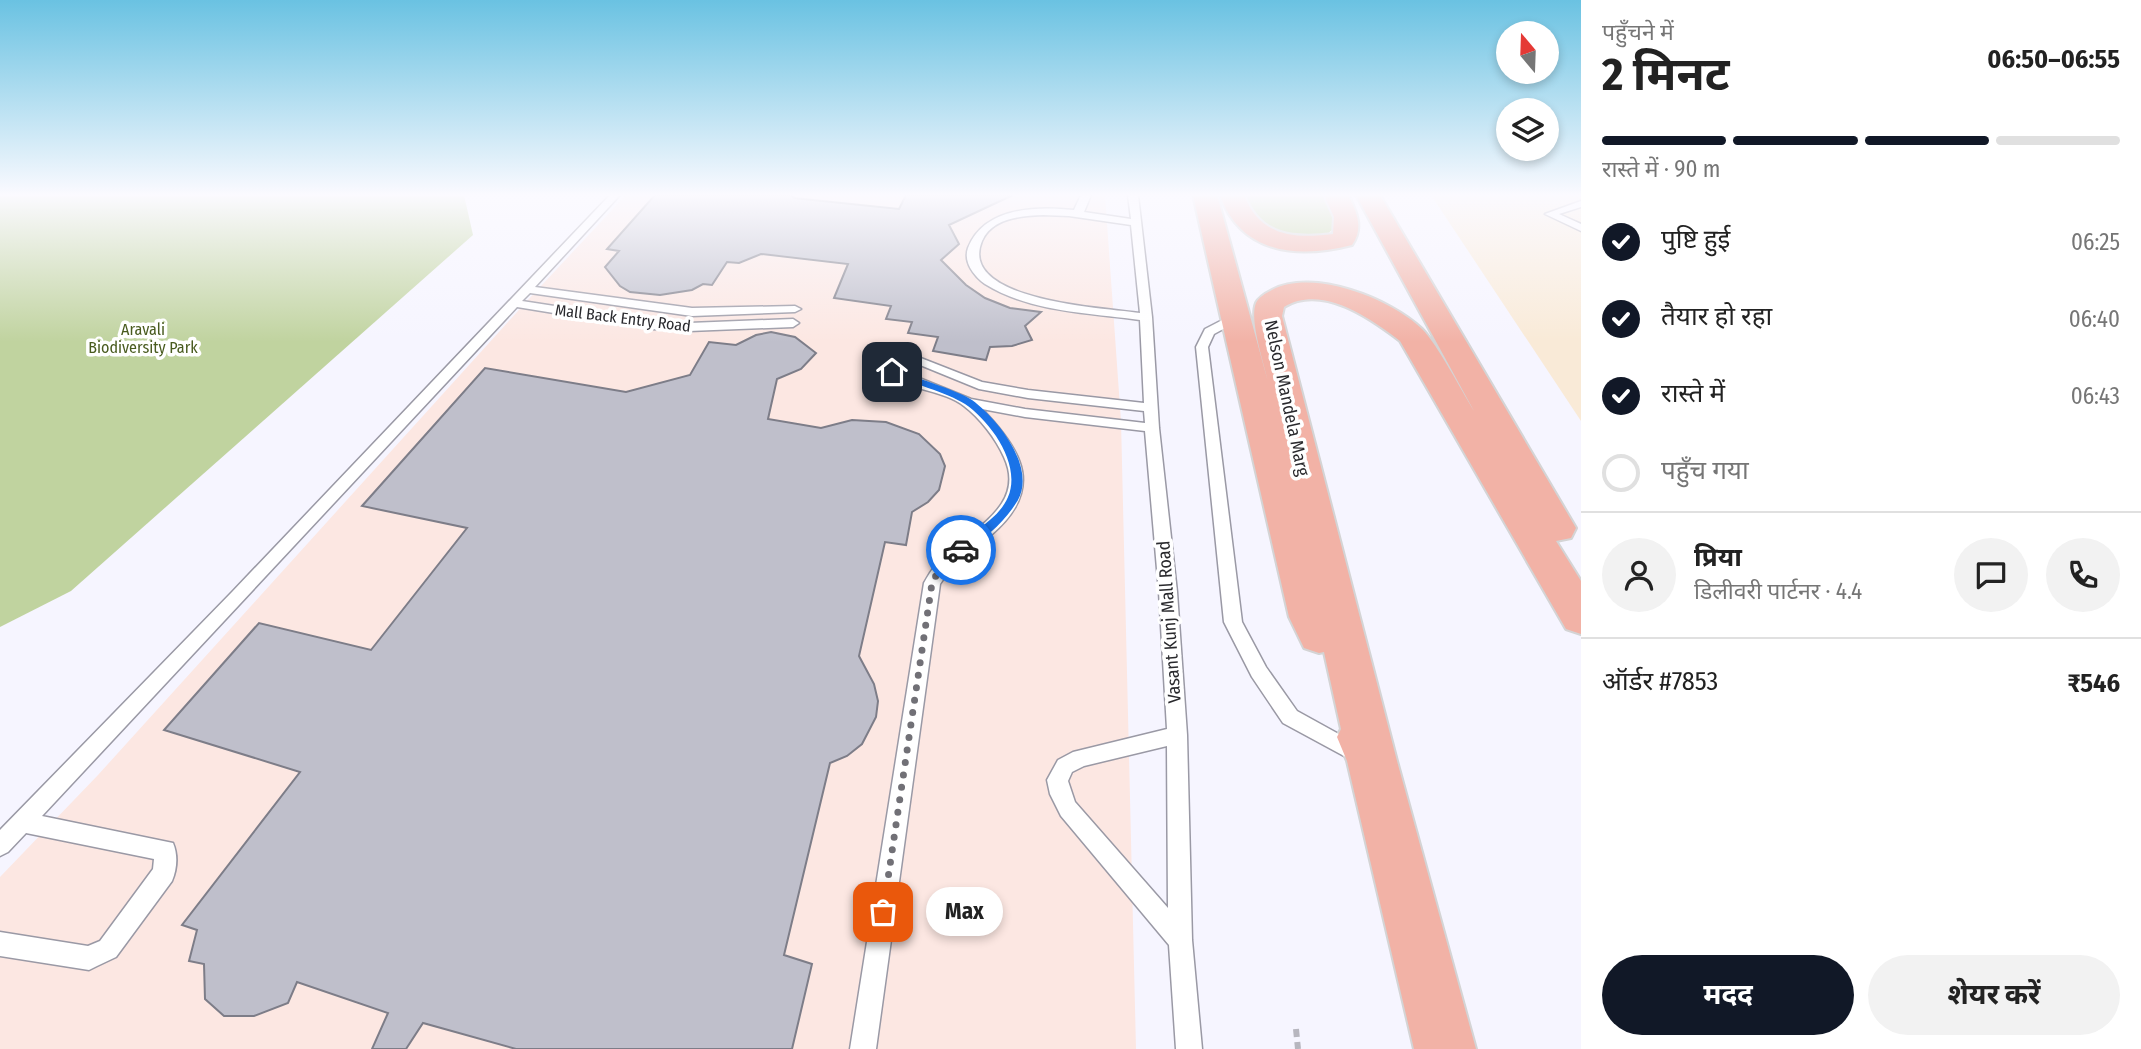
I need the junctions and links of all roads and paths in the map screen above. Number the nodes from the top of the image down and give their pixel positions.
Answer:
1 (569, 244) edge
2 (973, 244) edge
3 (1138, 244) edge
4 (1217, 244) edge
5 (1395, 244) edge
6 (526, 289) junction
7 (513, 303) junction
8 (795, 309) dead end
9 (1146, 317) junction
10 (1234, 318) junction
11 (793, 323) dead end
12 (909, 358) dead end
13 (892, 372) dead end
14 (968, 402) junction
15 (1151, 408) junction
16 (1152, 428) junction
17 (1581, 575) edge
18 (1581, 617) edge
19 (1177, 735) junction
20 (1372, 761) junction
21 (22, 822) junction
22 (0, 845) edge
23 (1180, 940) junction
24 (0, 944) edge
25 (1296, 1028) dead end
26 (863, 1049) edge
27 (1189, 1049) edge
28 (1298, 1049) edge
29 (1445, 1049) edge

1 - 6 lane
2 - 9 lane
3 - 9 lane, Vasant Kunj Mall Road
4 - 10 main road, Nelson Mandela Marg
5 - 17 main road
6 - 7 lane
6 - 8 lane, Mall Back Entry Road
7 - 11 lane, Mall Back Entry Road
7 - 21 lane
9 - 15 lane, Vasant Kunj Mall Road
10 - 20 main road, Nelson Mandela Marg
10 - 20 lane
12 - 15 lane
13 - 14 lane
14 - 16 lane
14 - 26 lane
15 - 16 lane, Vasant Kunj Mall Road
16 - 19 lane, Vasant Kunj Mall Road
18 - 20 main road, Nelson Mandela Marg
19 - 23 lane, Vasant Kunj Mall Road
19 - 23 lane
20 - 29 main road, Nelson Mandela Marg
21 - 22 lane
21 - 24 lane
23 - 27 lane, Vasant Kunj Mall Road
25 - 28 path

